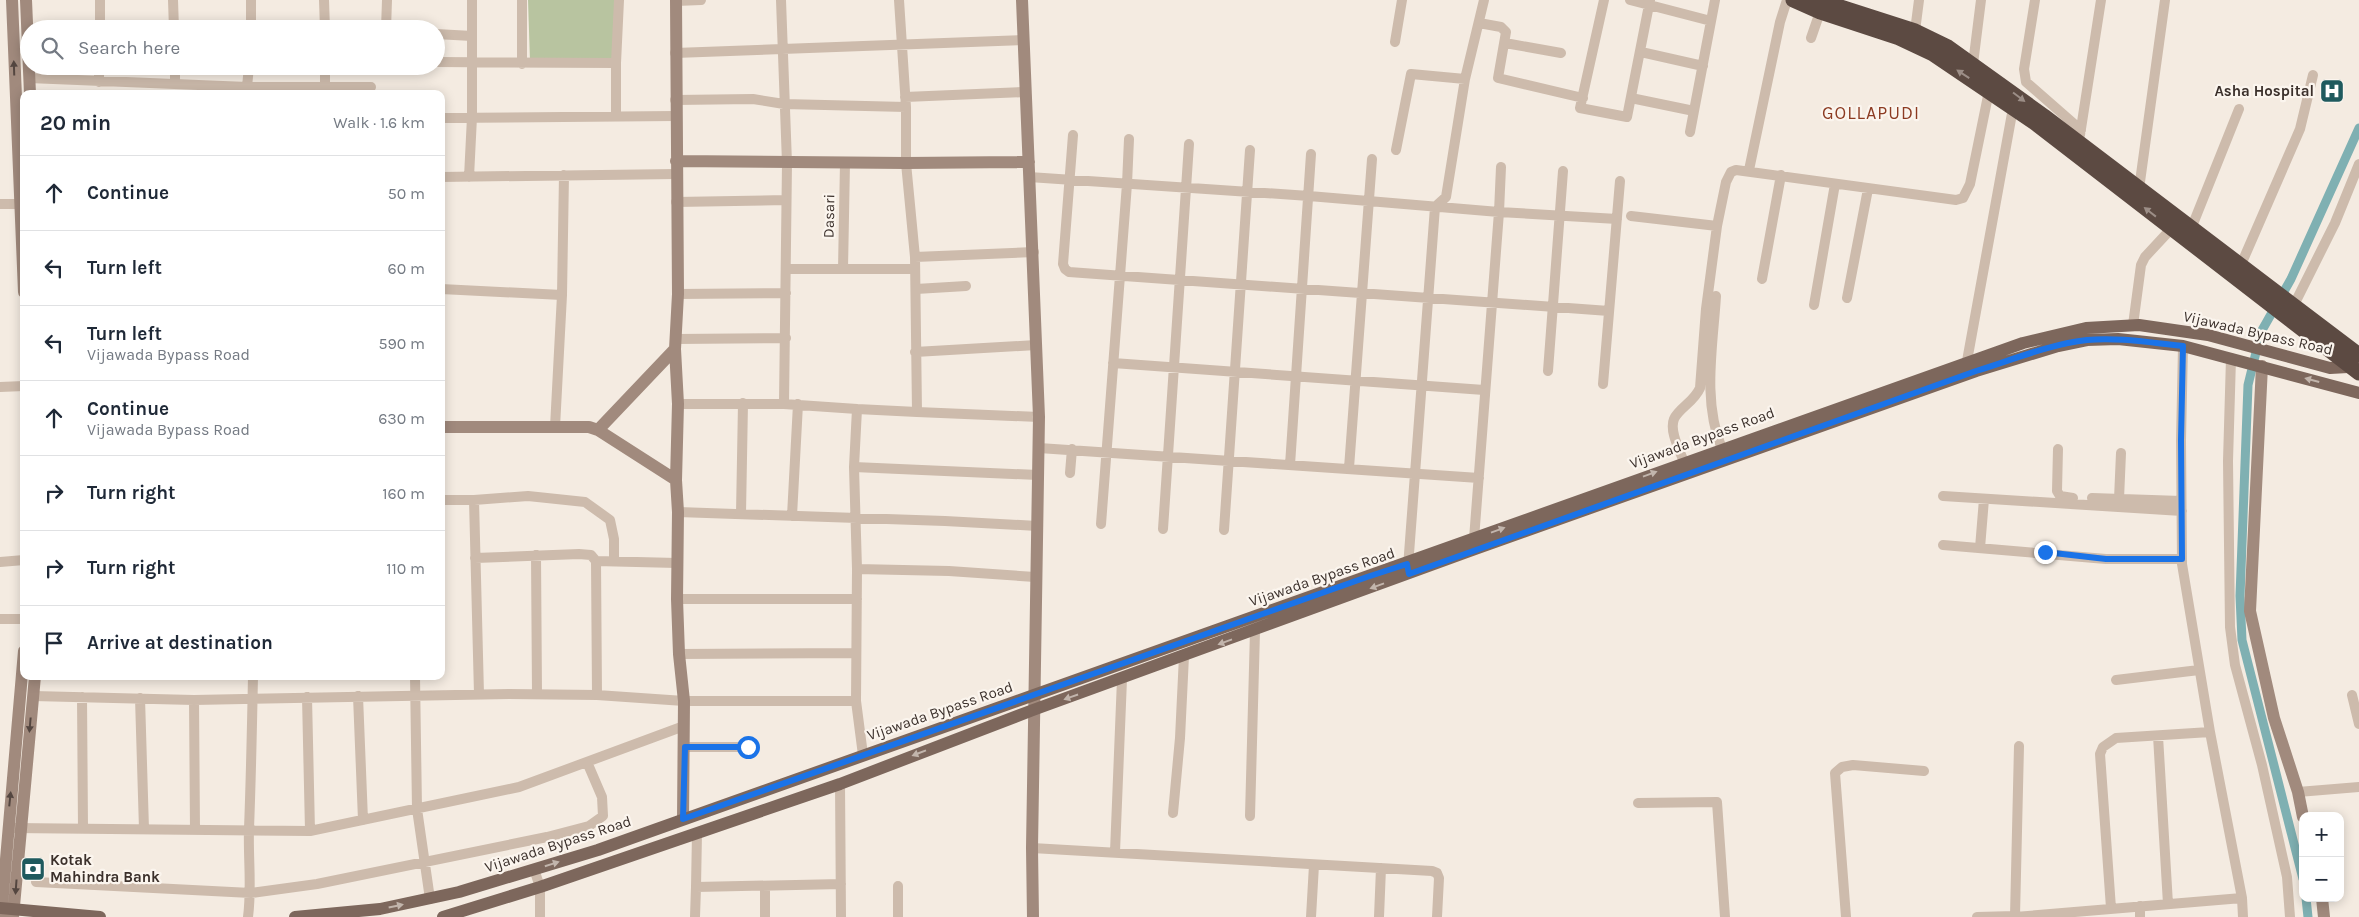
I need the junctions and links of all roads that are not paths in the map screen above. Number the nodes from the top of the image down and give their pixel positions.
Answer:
1 (12, 0) edge
2 (26, 0) edge
3 (100, 0) edge
4 (174, 0) edge
5 (251, 0) edge
6 (324, 0) edge
7 (387, 0) edge
8 (472, 0) edge
9 (522, 0) edge
10 (619, 0) edge
11 (701, 0) edge
12 (781, 0) edge
13 (899, 0) edge
14 (1022, 0) edge
15 (1402, 0) edge
16 (1484, 0) edge
17 (1604, 0) edge
18 (1630, 0) edge
19 (1715, 0) edge
20 (1787, 0) edge
21 (1793, 0) edge
22 (1919, 0) edge
23 (1981, 0) edge
24 (2035, 0) edge
25 (2101, 0) edge
26 (2164, 0) edge
27 (676, 1) edge
28 (1650, 3) edge
29 (1820, 6) edge
30 (27, 20) edge
31 (100, 20) edge
32 (174, 20) edge
33 (251, 20) edge
34 (325, 20) edge
35 (386, 20) edge
36 (1710, 20) junction
37 (1479, 23) junction
38 (1914, 31) junction
39 (445, 34) edge
40 (472, 36) junction
41 (1812, 38) dead end
42 (1024, 40) junction
43 (1395, 42) dead end
44 (1505, 43) junction
45 (902, 46) junction
46 (782, 48) junction
47 (1641, 52) junction
48 (675, 53) junction
49 (1560, 54) dead end
50 (445, 62) edge
51 (472, 63) junction
52 (616, 63) junction
53 (522, 64) junction
54 (1973, 64) junction
55 (1703, 66) junction
56 (29, 75) edge
57 (99, 75) edge
58 (175, 75) edge
59 (248, 75) edge
60 (325, 75) edge
61 (2313, 75) dead end
62 (29, 78) junction
63 (1465, 79) junction
64 (99, 82) junction
65 (175, 83) junction
66 (371, 87) dead end
67 (30, 90) edge
68 (247, 90) edge
69 (325, 90) edge
70 (1989, 91) junction
71 (1025, 92) junction
72 (1583, 98) junction
73 (1631, 98) junction
74 (675, 100) junction
75 (906, 102) junction
76 (784, 104) junction
77 (2013, 108) junction
78 (2239, 109) dead end
79 (1694, 111) junction
80 (616, 115) junction
81 (675, 116) junction
82 (472, 117) junction
83 (445, 118) edge
84 (1690, 132) dead end
85 (1074, 135) dead end
86 (2080, 136) junction
87 (1129, 139) dead end
88 (1190, 144) dead end
89 (1250, 150) dead end
90 (1396, 150) dead end
91 (1311, 154) dead end
92 (1372, 159) dead end
93 (676, 160) junction
94 (1029, 162) junction
95 (787, 163) junction
96 (844, 163) junction
97 (906, 164) junction
98 (2359, 164) edge
99 (1501, 167) dead end
100 (1748, 170) junction
101 (1563, 171) dead end
102 (676, 174) junction
103 (564, 175) junction
104 (1781, 175) junction
105 (445, 177) edge
106 (469, 177) junction
107 (1030, 177) junction
108 (2356, 177) edge
109 (1069, 180) junction
110 (1620, 181) dead end
111 (1127, 184) junction
112 (1836, 184) junction
113 (1188, 188) junction
114 (1868, 189) junction
115 (2139, 189) junction
116 (1247, 192) junction
117 (1309, 196) junction
118 (786, 200) junction
119 (1369, 201) junction
120 (676, 202) junction
121 (10, 204) edge
122 (1435, 207) junction
123 (1499, 212) junction
124 (1558, 216) junction
125 (1631, 216) dead end
126 (1617, 219) junction
127 (1717, 226) junction
128 (2171, 228) junction
129 (2191, 230) junction
130 (1034, 252) junction
131 (915, 257) junction
132 (20, 267) edge
133 (2240, 267) junction
134 (786, 269) junction
135 (842, 269) junction
136 (915, 269) junction
137 (1120, 275) junction
138 (1182, 280) junction
139 (1762, 280) dead end
140 (1240, 284) junction
141 (966, 286) dead end
142 (445, 289) edge
143 (916, 289) junction
144 (1302, 290) junction
145 (2261, 290) junction
146 (786, 293) junction
147 (678, 294) junction
148 (1361, 294) junction
149 (562, 295) junction
150 (1716, 296) dead end
151 (1427, 298) junction
152 (1847, 298) dead end
153 (1490, 302) junction
154 (1814, 305) dead end
155 (1553, 307) junction
156 (1609, 311) junction
157 (2288, 312) junction
158 (2133, 325) junction
159 (786, 338) junction
160 (676, 344) junction
161 (1036, 344) junction
162 (2183, 346) junction
163 (914, 352) junction
164 (2359, 355) edge
165 (2232, 358) junction
166 (1967, 361) junction
167 (1113, 363) junction
168 (2262, 366) junction
169 (1176, 367) junction
170 (2355, 367) edge
171 (1548, 371) dead end
172 (1234, 372) junction
173 (1296, 378) junction
174 (1356, 381) junction
175 (1603, 384) dead end
176 (1420, 385) junction
177 (20, 386) edge
178 (0, 387) edge
179 (1484, 390) junction
180 (2359, 393) edge
181 (743, 403) junction
182 (678, 404) junction
183 (784, 404) junction
184 (798, 404) junction
185 (857, 409) junction
186 (916, 412) junction
187 (1039, 417) junction
188 (445, 427) edge
189 (555, 427) junction
190 (598, 430) junction
191 (1039, 448) junction
192 (1072, 449) junction
193 (1722, 449) junction
194 (2058, 449) dead end
195 (1106, 452) junction
196 (2121, 453) dead end
197 (1169, 456) junction
198 (1229, 460) junction
199 (1684, 462) junction
200 (1290, 464) junction
201 (854, 467) junction
202 (1349, 468) junction
203 (1070, 473) dead end
204 (1414, 473) junction
205 (1038, 475) junction
206 (1479, 478) junction
207 (676, 480) junction
208 (1943, 496) dead end
209 (1984, 499) junction
210 (2119, 499) junction
211 (445, 500) edge
212 (474, 500) junction
213 (2182, 506) junction
214 (678, 512) junction
215 (741, 514) junction
216 (792, 516) junction
217 (856, 518) junction
218 (1101, 524) dead end
219 (1037, 526) junction
220 (1163, 529) dead end
221 (1224, 530) dead end
222 (1474, 539) junction
223 (1943, 545) dead end
224 (1980, 548) junction
225 (536, 556) junction
226 (475, 558) junction
227 (2182, 559) junction
228 (20, 560) edge
229 (596, 561) junction
230 (614, 561) junction
231 (0, 562) edge
232 (677, 563) junction
233 (1408, 569) junction
234 (857, 570) junction
235 (1035, 577) junction
236 (677, 599) junction
237 (857, 600) junction
238 (0, 619) edge
239 (20, 619) edge
240 (1255, 631) junction
241 (855, 653) junction
242 (679, 654) junction
243 (1184, 656) junction
244 (2199, 670) junction
245 (1122, 679) junction
246 (23, 680) edge
247 (35, 680) edge
248 (253, 680) edge
249 (416, 680) edge
250 (2116, 680) dead end
251 (415, 694) junction
252 (479, 694) junction
253 (537, 694) junction
254 (597, 695) junction
255 (2352, 695) dead end
256 (33, 696) junction
257 (358, 696) junction
258 (1034, 696) junction
259 (82, 697) junction
260 (307, 697) junction
261 (140, 698) junction
262 (252, 698) junction
263 (194, 700) junction
264 (684, 701) junction
265 (856, 701) junction
266 (1034, 710) junction
267 (2359, 724) edge
268 (684, 726) junction
269 (2210, 732) junction
270 (2158, 736) junction
271 (2019, 746) dead end
272 (685, 747) junction
273 (748, 747) dead end
274 (863, 755) junction
275 (587, 762) junction
276 (1924, 771) dead end
277 (840, 784) junction
278 (2359, 787) edge
279 (2298, 792) junction
280 (1638, 803) dead end
281 (417, 809) junction
282 (2302, 812) edge
283 (1173, 813) dead end
284 (1250, 816) dead end
285 (683, 819) junction
286 (363, 820) junction
287 (15, 828) junction
288 (84, 828) junction
289 (144, 829) junction
290 (195, 830) junction
291 (249, 831) junction
292 (310, 831) junction
293 (696, 833) junction
294 (1032, 848) junction
295 (1115, 852) junction
296 (425, 864) junction
297 (1314, 865) junction
298 (1381, 868) junction
299 (534, 870) junction
300 (36, 882) dead end
301 (841, 884) junction
302 (765, 886) junction
303 (898, 886) dead end
304 (696, 887) junction
305 (540, 888) junction
306 (251, 893) junction
307 (2242, 898) junction
308 (430, 899) junction
309 (2322, 902) edge
310 (2168, 904) junction
311 (2140, 906) junction
312 (2111, 908) junction
313 (6, 912) edge
314 (2015, 916) edge
315 (100, 917) edge
316 (248, 917) edge
317 (295, 917) edge
318 (443, 917) edge
319 (540, 917) edge
320 (695, 917) edge
321 (765, 917) edge
322 (841, 917) edge
323 (898, 917) edge
324 (1032, 917) edge
325 (1311, 917) edge
326 (1379, 917) edge
327 (1436, 917) edge
328 (1725, 917) edge
329 (1846, 917) edge
330 (1976, 917) edge
331 (2140, 917) edge
332 (2243, 917) edge
333 (2290, 917) edge
334 (2324, 917) edge

121 -> 1 street
2 - 30 street
3 - 31 street
4 - 32 street
5 - 33 street
6 - 34 street
7 - 35 street
8 - 40 street
9 - 53 street
10 - 52 street
11 - 27 street
12 - 46 street
13 - 45 street
14 - 42 street
15 - 43 street
16 - 37 street
17 - 72 street
18 - 28 street
19 - 36 street
20 - 100 street
21 - 29 highway
22 - 38 street
23 - 54 street
24 - 86 street
25 - 86 street
26 - 115 street
27 - 48 street
28 - 36 street
28 - 47 street
29 - 38 highway
29 - 41 street
70 -> 29 highway
36 - 55 street
37 - 44 street
37 - 63 street
38 - 54 highway
39 - 40 street
40 - 51 street
42 - 45 street
42 - 71 street
44 - 49 street
44 - 72 street
45 - 46 street
45 - 75 street
46 - 48 street
46 - 76 street
47 - 55 street
47 - 73 street
48 - 74 street
50 - 51 street
51 - 53 street
51 - 82 street
52 - 53 street
52 - 80 street
54 -> 86 highway
55 - 79 street
56 - 62 street
57 - 64 street
58 - 65 street
59 - 68 street
60 - 69 street
61 - 133 street
62 - 64 street
62 - 67 street
63 - 90 street
63 - 122 street
64 - 65 street
65 - 68 street
66 - 69 street
68 - 69 street
70 - 77 highway
70 - 114 street
71 - 75 street
71 - 94 street
72 - 73 street
73 - 79 street
74 - 76 street
74 - 81 street
75 - 76 street
75 - 97 street
76 - 95 street
128 -> 77 highway
77 - 166 street
78 - 129 street
79 - 84 street
80 - 81 street
80 - 82 street
81 - 93 street
82 - 83 street
82 - 106 street
85 - 109 street
86 - 115 highway
87 - 111 street
88 - 113 street
89 - 116 street
91 - 117 street
92 - 119 street
93 - 95 street
93 - 102 street
94 - 97 street
94 - 107 street
95 - 96 street
95 - 118 street
96 - 97 street
96 - 135 street, Dasari
97 - 131 street
98 - 108 street
99 - 123 street
100 - 104 street
100 - 127 street
101 - 124 street
102 - 103 street
102 - 120 street
103 - 106 street
103 - 149 street
104 - 112 street
104 - 139 street
105 - 106 street
107 - 109 street
107 - 130 street
108 - 157 street
109 - 111 street
109 - 137 street
110 - 126 street
111 - 113 street
111 - 137 street
112 - 114 street
112 - 154 street
113 - 116 street
113 - 138 street
114 - 152 street
115 - 129 highway
116 - 117 street
116 - 140 street
117 - 119 street
117 - 144 street
118 - 120 street
118 - 134 street
119 - 122 street
119 - 148 street
120 - 147 street
121 - 132 street
122 - 123 street
122 - 151 street
123 - 124 street
123 - 153 street
124 - 126 street
124 - 155 street
125 - 127 street
126 - 156 street
127 - 199 street
128 - 145 highway
128 - 158 street
129 - 133 highway
130 - 131 street
130 - 161 street
131 - 136 street
133 - 145 highway
134 - 135 street
134 - 146 street
135 - 136 street
136 - 143 street
137 - 138 street
137 - 167 street
138 - 140 street
138 - 169 street
140 - 144 street
140 - 172 street
141 - 143 street
142 - 149 street
143 - 163 street
144 - 148 street
144 - 173 street
145 - 157 highway
146 - 147 street
146 - 159 street
147 - 160 street
148 - 151 street
148 - 174 street
149 - 189 street
150 - 193 street
151 - 153 street
151 - 176 street
153 - 155 street
153 - 179 street
155 - 156 street
155 - 171 street
156 - 175 street
157 - 164 highway
157 - 170 highway
158 - 166 main road, Vijawada Bypass Road
158 - 170 main road, Vijawada Bypass Road
159 - 160 street
159 - 183 street
160 - 182 street
160 - 190 street
161 - 163 street
161 - 187 street
162 - 165 main road, Vijawada Bypass Road
162 - 213 street
162 - 233 main road, Vijawada Bypass Road
163 - 186 street
165 - 168 main road, Vijawada Bypass Road
165 - 333 street
166 - 193 main road, Vijawada Bypass Road
167 - 169 street
167 - 195 street
180 -> 168 main road, Vijawada Bypass Road
168 - 279 street
169 - 172 street
169 - 197 street
172 - 173 street
172 - 198 street
173 - 174 street
173 - 200 street
174 - 176 street
174 - 202 street
176 - 179 street
176 - 204 street
177 - 178 street
179 - 206 street
181 - 182 street
181 - 183 street
181 - 215 street
182 - 207 street
183 - 184 street
184 - 185 street
184 - 216 street
185 - 186 street
185 - 201 street
186 - 187 street
187 - 191 street
188 - 189 street
189 - 190 street
190 - 207 street
191 - 192 street
191 - 205 street
192 - 195 street
192 - 203 street
193 - 199 main road, Vijawada Bypass Road
194 - 210 street
195 - 197 street
195 - 218 street
196 - 210 street
197 - 198 street
197 - 220 street
198 - 200 street
198 - 221 street
222 -> 199 main road, Vijawada Bypass Road
200 - 202 street
201 - 205 street
201 - 217 street
202 - 204 street
204 - 206 street
204 - 233 street
205 - 219 street
206 - 222 street
207 - 214 street
208 - 209 street
209 - 213 street
209 - 224 street
210 - 213 street
211 - 212 street
212 - 226 street
212 - 230 street
213 - 227 street
214 - 215 street
214 - 232 street
215 - 216 street
216 - 217 street
217 - 219 street
217 - 234 street
219 - 235 street
222 - 233 main road, Vijawada Bypass Road
223 - 224 street
224 - 227 street
225 - 226 street
225 - 229 street
225 - 253 street
226 - 252 street
227 - 244 street
228 - 231 street
229 - 230 street
229 - 254 street
230 - 232 street
232 - 236 street
233 -> 240 main road, Vijawada Bypass Road
233 - 258 main road, Vijawada Bypass Road
234 - 235 street
234 - 237 street
235 - 258 street
236 - 237 street
236 - 242 street
237 - 241 street
238 - 239 street
240 -> 243 main road, Vijawada Bypass Road
240 - 284 street
241 - 242 street
241 - 265 street
242 - 264 street
243 - 245 main road, Vijawada Bypass Road
243 - 283 street
244 - 250 street
244 - 269 street
245 -> 266 main road, Vijawada Bypass Road
245 - 295 street
287 -> 246 street
247 - 256 street
248 - 262 street
249 - 251 street
251 - 252 street
251 - 257 street
251 - 281 street
252 - 253 street
253 - 254 street
254 - 264 street
255 - 267 street
256 - 259 street
256 -> 287 street
257 - 260 street
257 - 286 street
258 - 266 street
258 - 274 main road, Vijawada Bypass Road
259 - 261 street
259 - 288 street
260 - 262 street
260 - 292 street
261 - 263 street
261 - 289 street
262 - 263 street
262 - 291 street
263 - 290 street
264 - 265 street
264 - 268 street
265 - 274 street
266 -> 277 main road, Vijawada Bypass Road
266 - 294 street
268 - 272 street
268 - 275 street
269 - 270 street
269 - 307 street
270 - 310 street
270 - 312 street
271 - 314 street
272 - 273 street
272 - 285 street
274 - 285 main road, Vijawada Bypass Road
275 - 281 street
275 - 296 street
276 - 329 street
277 - 293 main road, Vijawada Bypass Road
277 - 301 street
278 - 279 street
279 - 282 street
280 - 328 street
281 - 286 street
281 - 296 street
299 -> 285 main road, Vijawada Bypass Road
286 - 292 street
287 - 288 street
287 - 313 street
288 - 289 street
289 - 290 street
290 - 291 street
291 - 292 street
291 - 306 street
293 - 304 street
293 - 305 main road, Vijawada Bypass Road
294 - 295 street
294 - 324 street
295 - 297 street
296 - 306 street
296 - 308 street
297 - 298 street
297 - 325 street
298 - 326 street
298 - 327 street
299 - 305 street
299 - 308 main road, Vijawada Bypass Road
300 - 306 street
301 - 302 street
301 - 322 street
302 - 304 street
302 - 321 street
303 - 323 street
304 - 320 street
305 - 318 main road, Vijawada Bypass Road
305 - 319 street
306 - 316 street
307 - 310 street
307 - 332 street
317 -> 308 main road, Vijawada Bypass Road
309 - 334 street
310 - 311 street
311 - 312 street
311 - 331 street
312 - 314 street
313 - 315 main road
314 - 330 street

